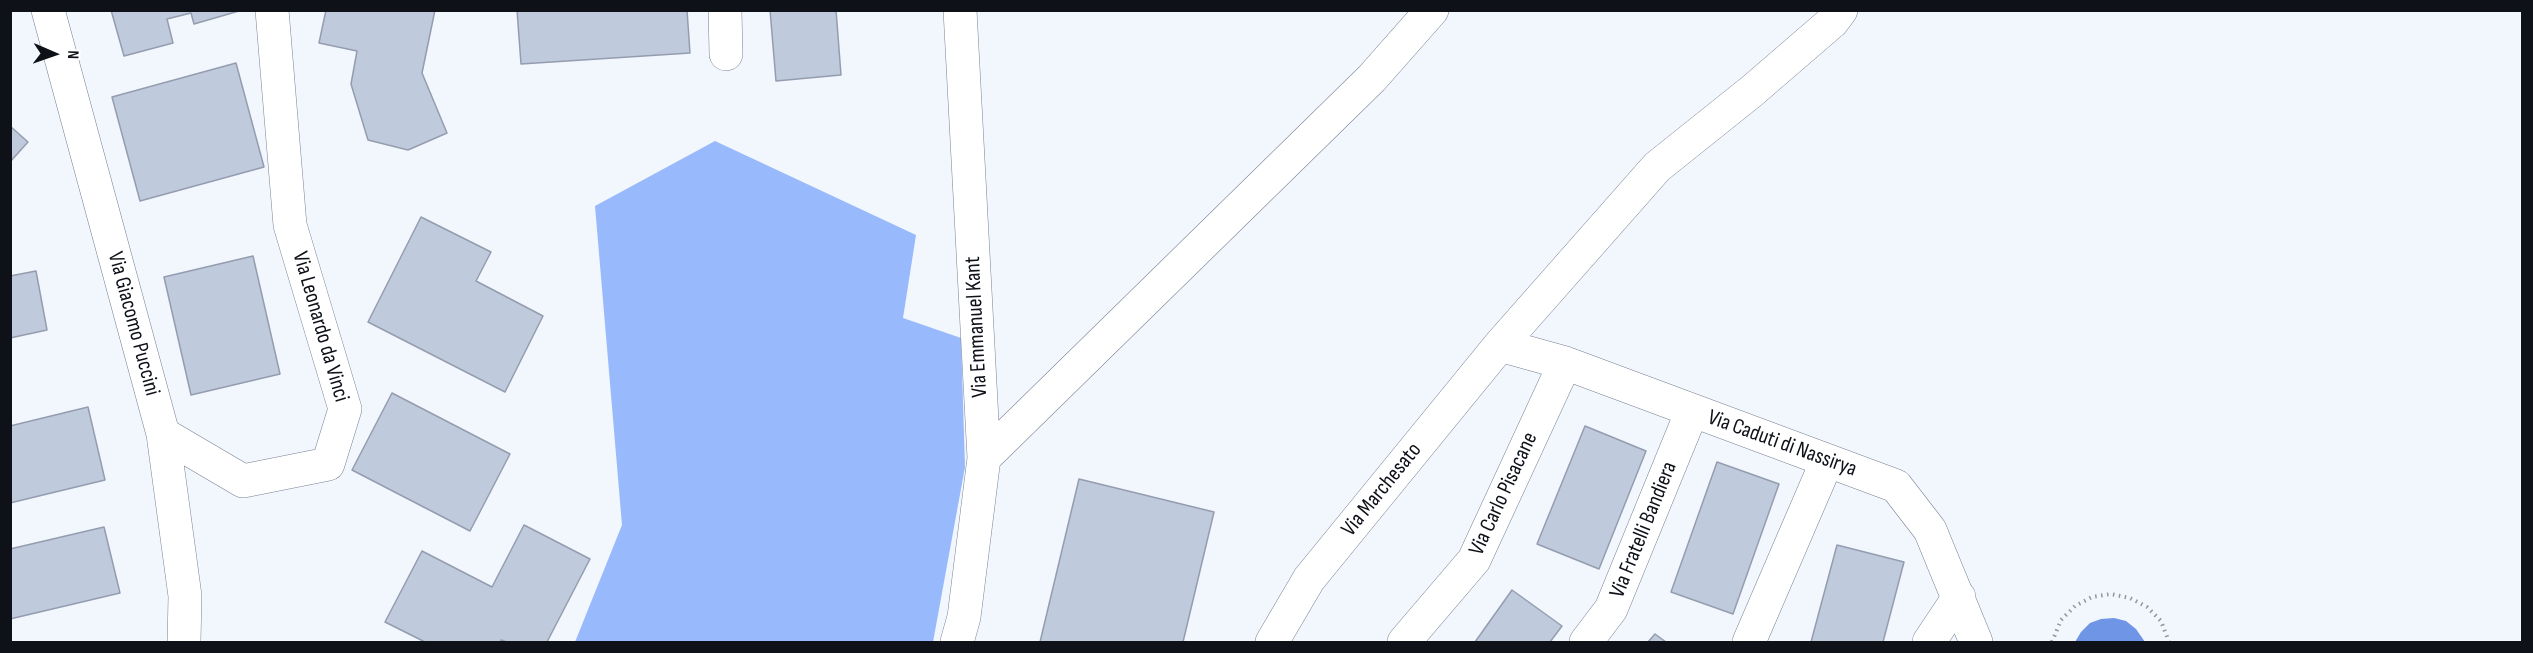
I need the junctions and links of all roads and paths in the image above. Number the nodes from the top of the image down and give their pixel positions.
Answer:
1 (48, 10) edge
2 (272, 10) edge
3 (725, 10) edge
4 (960, 10) edge
5 (1432, 10) edge
6 (1840, 10) edge
7 (726, 54) dead end
8 (1500, 345) junction
9 (1565, 363) junction
10 (1692, 411) junction
11 (163, 434) junction
12 (984, 458) junction
13 (1827, 461) junction
14 (1959, 597) junction
15 (184, 642) edge
16 (957, 642) edge
17 (1272, 642) edge
18 (1404, 642) edge
19 (1586, 642) edge
20 (1749, 642) edge
21 (1929, 642) edge
22 (1976, 642) edge
23 (2052, 642) edge
24 (2169, 642) edge

1 - 11 street, Via Giacomo Puccini
2 - 11 street, Via Leonardo da Vinci
3 - 7 street
4 - 12 street, Via Emmanuel Kant
5 - 12 street
6 - 8 street, Via Marchesato
8 - 9 street, Via Caduti di Nassirya
8 - 17 street, Via Marchesato
9 - 10 street, Via Caduti di Nassirya
9 - 18 street, Via Carlo Pisacane
10 - 13 street, Via Caduti di Nassirya
10 - 19 street, Via Fratelli Bandiera
11 - 15 street, Via Giacomo Puccini
12 - 16 street, Via Emmanuel Kant
13 - 14 street, Via Caduti di Nassirya
13 - 20 street
14 - 21 street
14 - 22 street, Via Caduti di Nassirya
23 - 24 path

